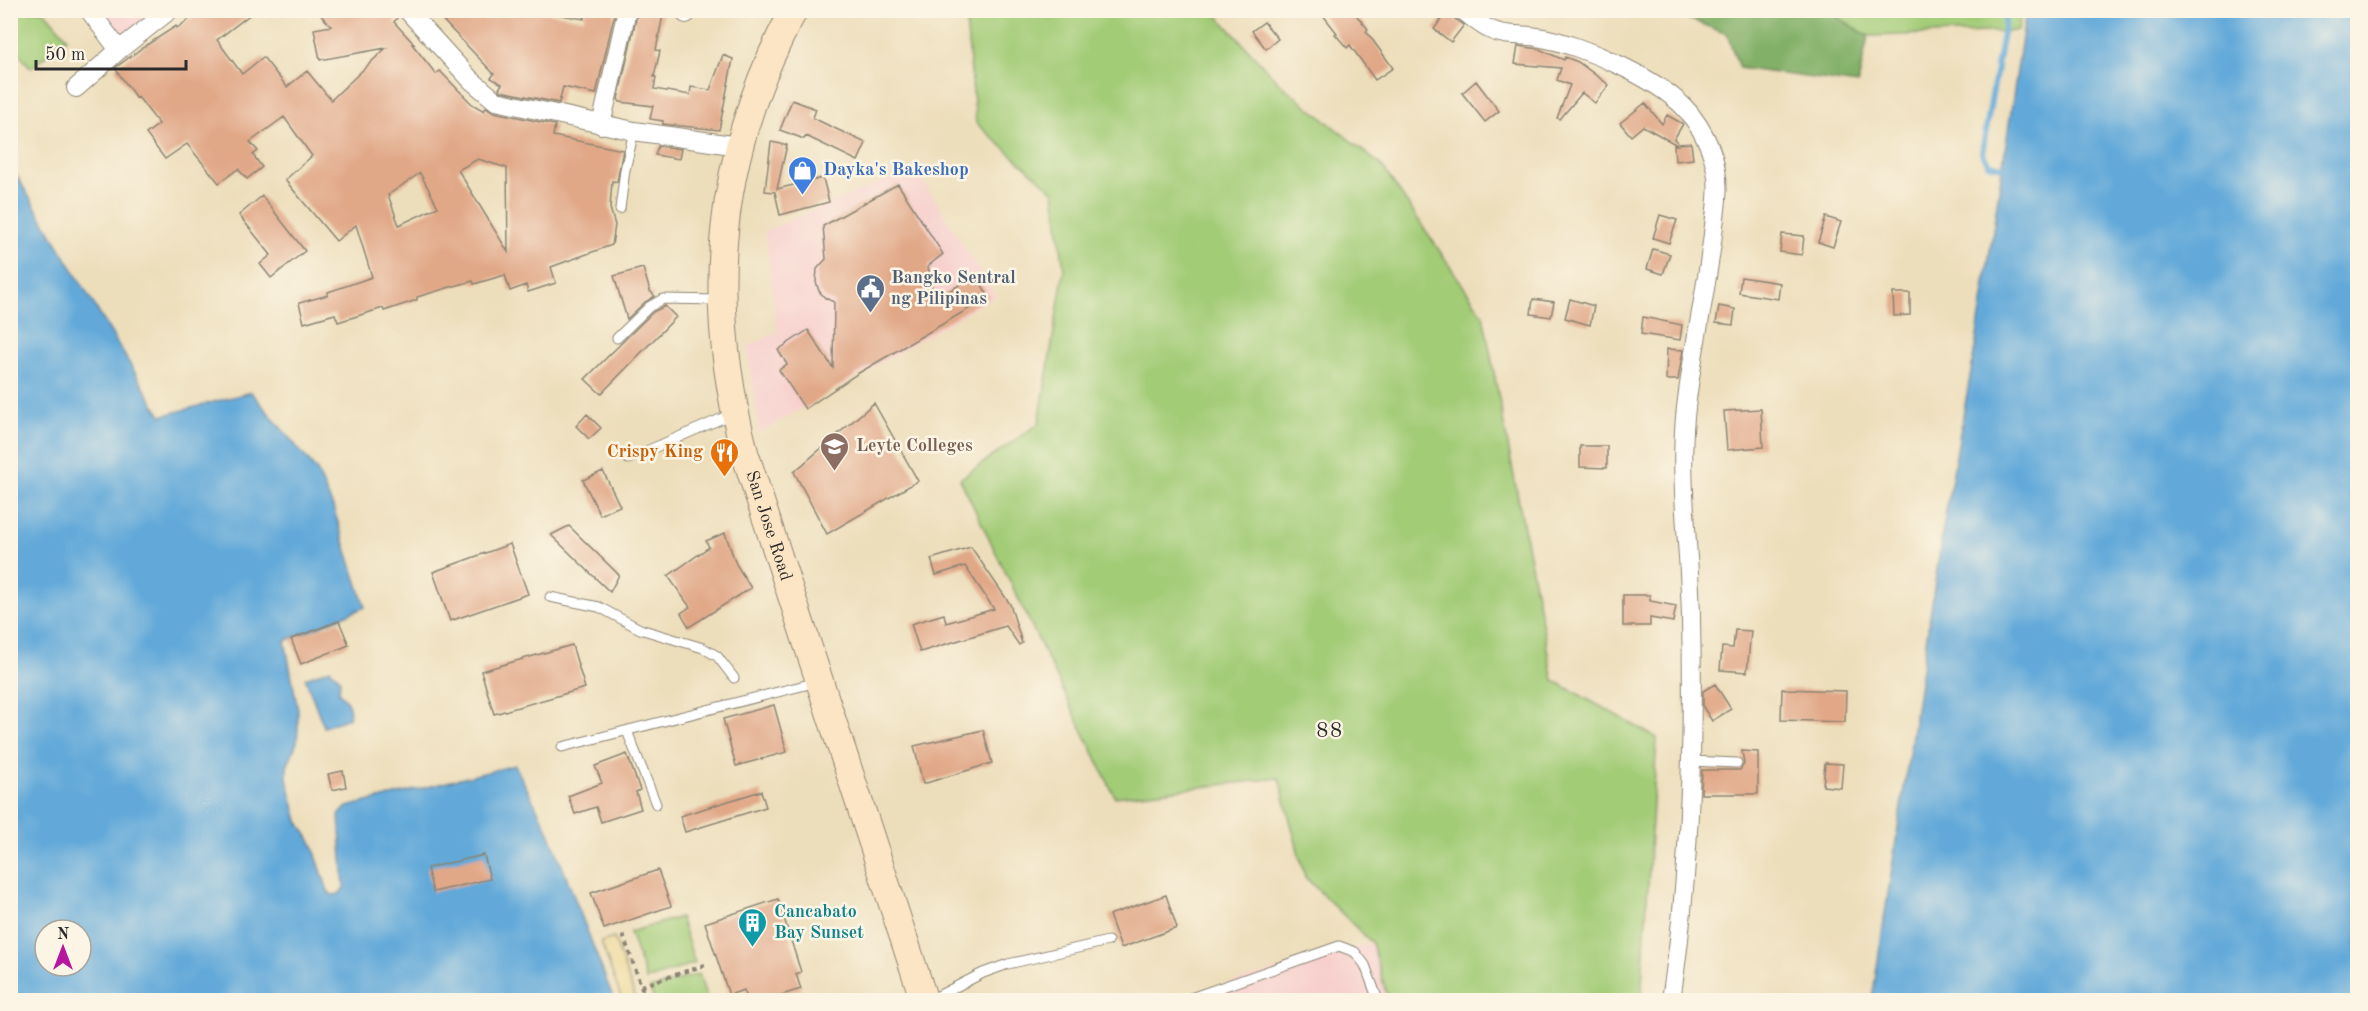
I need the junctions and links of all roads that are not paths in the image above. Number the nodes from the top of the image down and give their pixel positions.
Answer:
1 (89, 10) edge
2 (170, 10) edge
3 (407, 10) edge
4 (627, 10) edge
5 (1462, 10) edge
6 (793, 11) edge
7 (119, 50) junction
8 (76, 88) dead end
9 (601, 125) junction
10 (634, 131) junction
11 (739, 146) junction
12 (620, 209) dead end
13 (721, 300) junction
14 (617, 338) dead end
15 (734, 413) junction
16 (628, 459) dead end
17 (550, 597) dead end
18 (734, 678) dead end
19 (819, 681) junction
20 (627, 731) junction
21 (562, 747) dead end
22 (1691, 761) junction
23 (1737, 763) dead end
24 (656, 804) dead end
25 (1108, 941) dead end
26 (924, 1000) edge
27 (930, 1000) edge
28 (1185, 1000) edge
29 (1378, 1000) edge
30 (1671, 1000) edge

1 - 7 street
2 - 7 street
3 - 9 street
4 - 9 street
5 - 22 street
6 - 11 main road, San Jose Road
7 - 8 street
9 - 10 street
10 - 11 street
10 - 12 lane
11 - 13 main road, San Jose Road
13 - 14 lane
13 - 15 main road, San Jose Road
15 - 16 lane
15 - 19 main road, San Jose Road
17 - 18 lane
19 - 20 lane
19 - 26 main road, San Jose Road
20 - 21 lane
20 - 24 lane
22 - 23 lane
22 - 30 street
25 - 27 lane
28 - 29 lane

